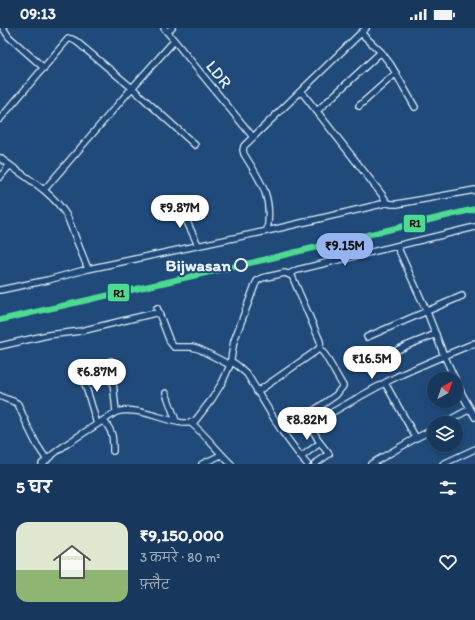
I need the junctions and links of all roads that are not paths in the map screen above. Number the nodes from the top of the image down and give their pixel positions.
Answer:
1 (4, 28) edge
2 (172, 28) edge
3 (366, 28) edge
4 (165, 30) edge
5 (361, 33) junction
6 (174, 41) junction
7 (381, 52) junction
8 (44, 68) junction
9 (396, 73) junction
10 (132, 88) junction
11 (301, 91) junction
12 (359, 106) dead end
13 (415, 107) dead end
14 (317, 111) junction
15 (0, 119) edge
16 (253, 137) junction
17 (195, 145) dead end
18 (0, 158) edge
19 (10, 165) junction
20 (0, 177) edge
21 (44, 190) junction
22 (475, 190) edge
23 (384, 202) junction
24 (179, 205) dead end
25 (475, 227) edge
26 (267, 231) junction
27 (198, 246) junction
28 (397, 246) junction
29 (88, 269) junction
30 (289, 274) junction
31 (0, 290) edge
32 (462, 296) dead end
33 (427, 312) junction
34 (436, 334) junction
35 (367, 337) dead end
36 (475, 343) edge
37 (0, 346) edge
38 (319, 348) junction
39 (444, 355) junction
40 (378, 359) dead end
41 (111, 361) dead end
42 (230, 363) junction
43 (80, 368) dead end
44 (452, 372) edge
45 (385, 383) junction
46 (257, 392) junction
47 (166, 393) dead end
48 (463, 394) edge
49 (0, 396) edge
50 (470, 409) junction
51 (116, 412) junction
52 (457, 416) edge
53 (475, 417) edge
54 (104, 421) junction
55 (176, 421) junction
56 (191, 423) junction
57 (97, 424) junction
58 (310, 425) junction
59 (427, 432) edge
60 (416, 438) junction
61 (320, 443) junction
62 (475, 449) edge
63 (113, 451) dead end
64 (221, 455) junction
65 (301, 457) junction
66 (47, 460) junction
67 (42, 464) edge
68 (202, 464) edge
69 (231, 464) edge
70 (307, 464) edge
71 (315, 464) edge
72 (371, 464) edge
73 (443, 464) edge

1 - 8 street
2 - 4 street
3 - 5 street
4 - 6 street, LDR
5 - 7 street
5 - 11 street
6 - 10 street
6 - 16 street, LDR
7 - 9 street
7 - 14 street
8 - 10 street
8 - 15 street
9 - 12 street
9 - 13 street
10 - 17 street
10 - 21 street
11 - 14 street
11 - 16 street
14 - 23 street
16 - 26 street
18 - 19 street
19 - 20 street
19 - 21 street
21 - 29 street
22 - 23 street
23 - 26 street
24 - 27 street
25 - 28 street
26 - 27 street
27 - 29 street
28 - 30 street
28 - 33 street
29 - 31 street
30 - 38 street
30 - 42 street
32 - 33 street
33 - 34 street
33 - 35 street
34 - 39 street
34 - 40 street
36 - 39 street
37 - 42 street
38 - 46 street
38 - 58 street
39 - 44 street
39 - 45 street
41 - 51 street
42 - 46 street
42 - 56 street
43 - 57 street
45 - 58 street
45 - 60 street
46 - 65 street
47 - 55 street
48 - 50 street
49 - 66 street
50 - 52 street
50 - 53 street
51 - 54 street
51 - 55 street
54 - 57 street
54 - 63 street
55 - 56 street
56 - 64 street
57 - 66 street
58 - 61 street
59 - 60 street
60 - 72 street
61 - 65 street
61 - 71 street
62 - 73 street
64 - 68 street
64 - 69 street
65 - 70 street
66 - 67 street

